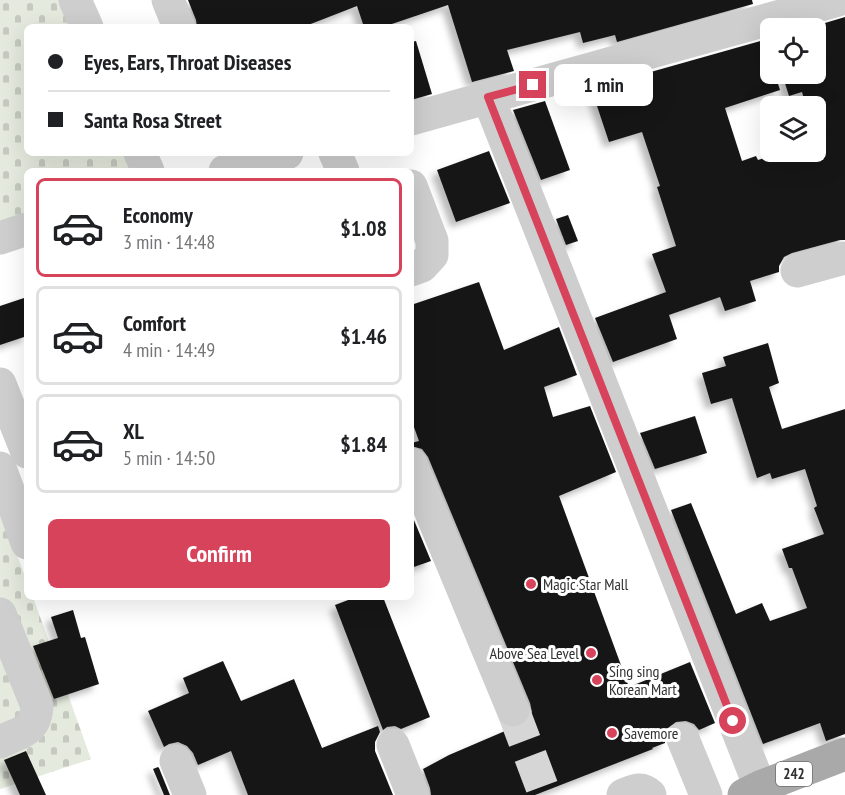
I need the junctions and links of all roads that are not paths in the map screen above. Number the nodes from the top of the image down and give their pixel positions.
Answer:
1 (75, 0) edge
2 (168, 0) edge
3 (838, 0) edge
4 (86, 24) edge
5 (178, 24) edge
6 (488, 97) junction
7 (414, 118) edge
8 (271, 156) edge
9 (230, 164) edge
10 (414, 193) edge
11 (24, 230) edge
12 (0, 238) edge
13 (845, 258) edge
14 (414, 269) edge
15 (797, 271) dead end
16 (0, 384) edge
17 (24, 444) edge
18 (0, 468) edge
19 (414, 471) edge
20 (24, 523) edge
21 (0, 614) edge
22 (513, 710) tunnel mouth
23 (682, 739) dead end
24 (0, 742) edge
25 (393, 745) dead end
26 (845, 754) edge
27 (176, 761) dead end
28 (752, 791) edge
29 (190, 795) edge
30 (413, 795) edge
31 (622, 795) edge
32 (650, 795) edge
33 (706, 795) edge

1 - 4 street
2 - 5 street
3 - 6 street
6 - 7 street
6 - 28 street
8 - 9 street
10 - 14 street
11 - 12 street
13 - 15 street
16 - 17 street
18 - 20 street
19 - 22 street
21 - 24 street
23 - 33 street
25 - 30 street
26 - 28 main road, 242
27 - 29 street
31 - 32 street

